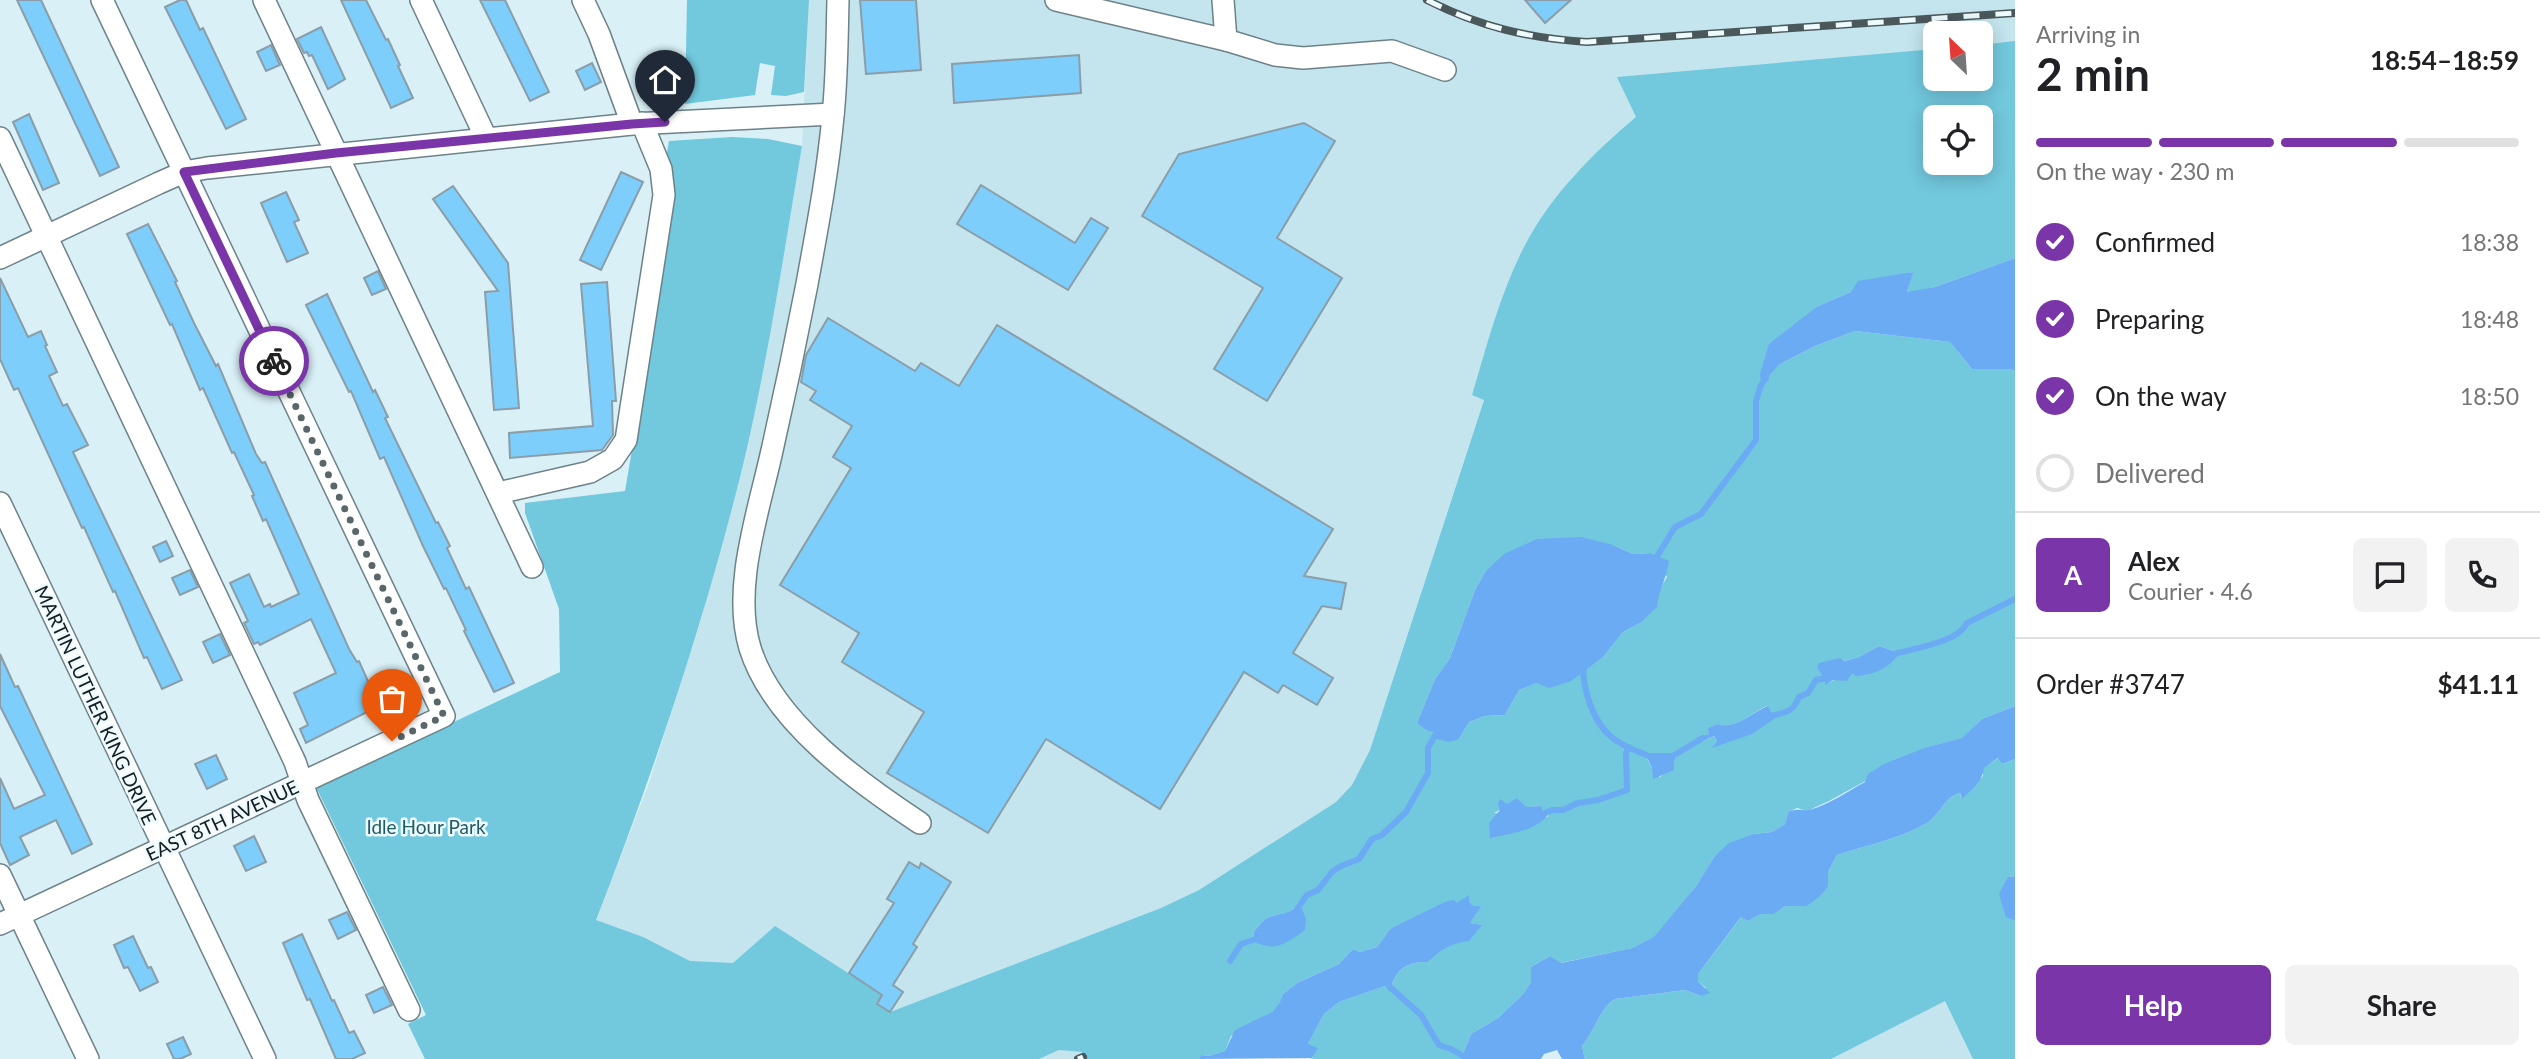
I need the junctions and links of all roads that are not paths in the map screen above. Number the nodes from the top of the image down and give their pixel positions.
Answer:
1 (102, 0) edge
2 (264, 0) edge
3 (421, 0) edge
4 (583, 0) edge
5 (838, 0) edge
6 (1056, 0) edge
7 (1223, 0) edge
8 (1226, 40) junction
9 (1444, 70) dead end
10 (833, 114) junction
11 (637, 123) junction
12 (0, 138) edge
13 (486, 138) junction
14 (336, 153) junction
15 (184, 172) junction
16 (47, 236) junction
17 (0, 258) edge
18 (498, 493) junction
19 (0, 503) edge
20 (533, 567) dead end
21 (303, 782) junction
22 (920, 823) dead end
23 (164, 848) junction
24 (0, 875) edge
25 (9, 919) edge
26 (409, 1010) dead end
27 (88, 1059) edge
28 (265, 1059) edge

1 - 15 street
2 - 14 street
3 - 13 street
4 - 11 street
5 - 10 street
6 - 8 street
7 - 8 street
8 - 9 street
10 - 11 street
10 - 22 street
11 - 13 street
11 - 18 street
12 - 16 street
13 - 14 street
14 - 15 street
14 - 18 street
15 - 16 street
15 - 21 street, EAST 8TH AVENUE
16 - 17 street
16 - 21 street
18 - 20 street
19 - 23 street, MARTIN LUTHER KING DRIVE
21 - 23 street, EAST 8TH AVENUE
21 - 26 street
23 - 25 street, EAST 8TH AVENUE
23 - 28 street, MARTIN LUTHER KING DRIVE
24 - 25 street
25 - 27 street

